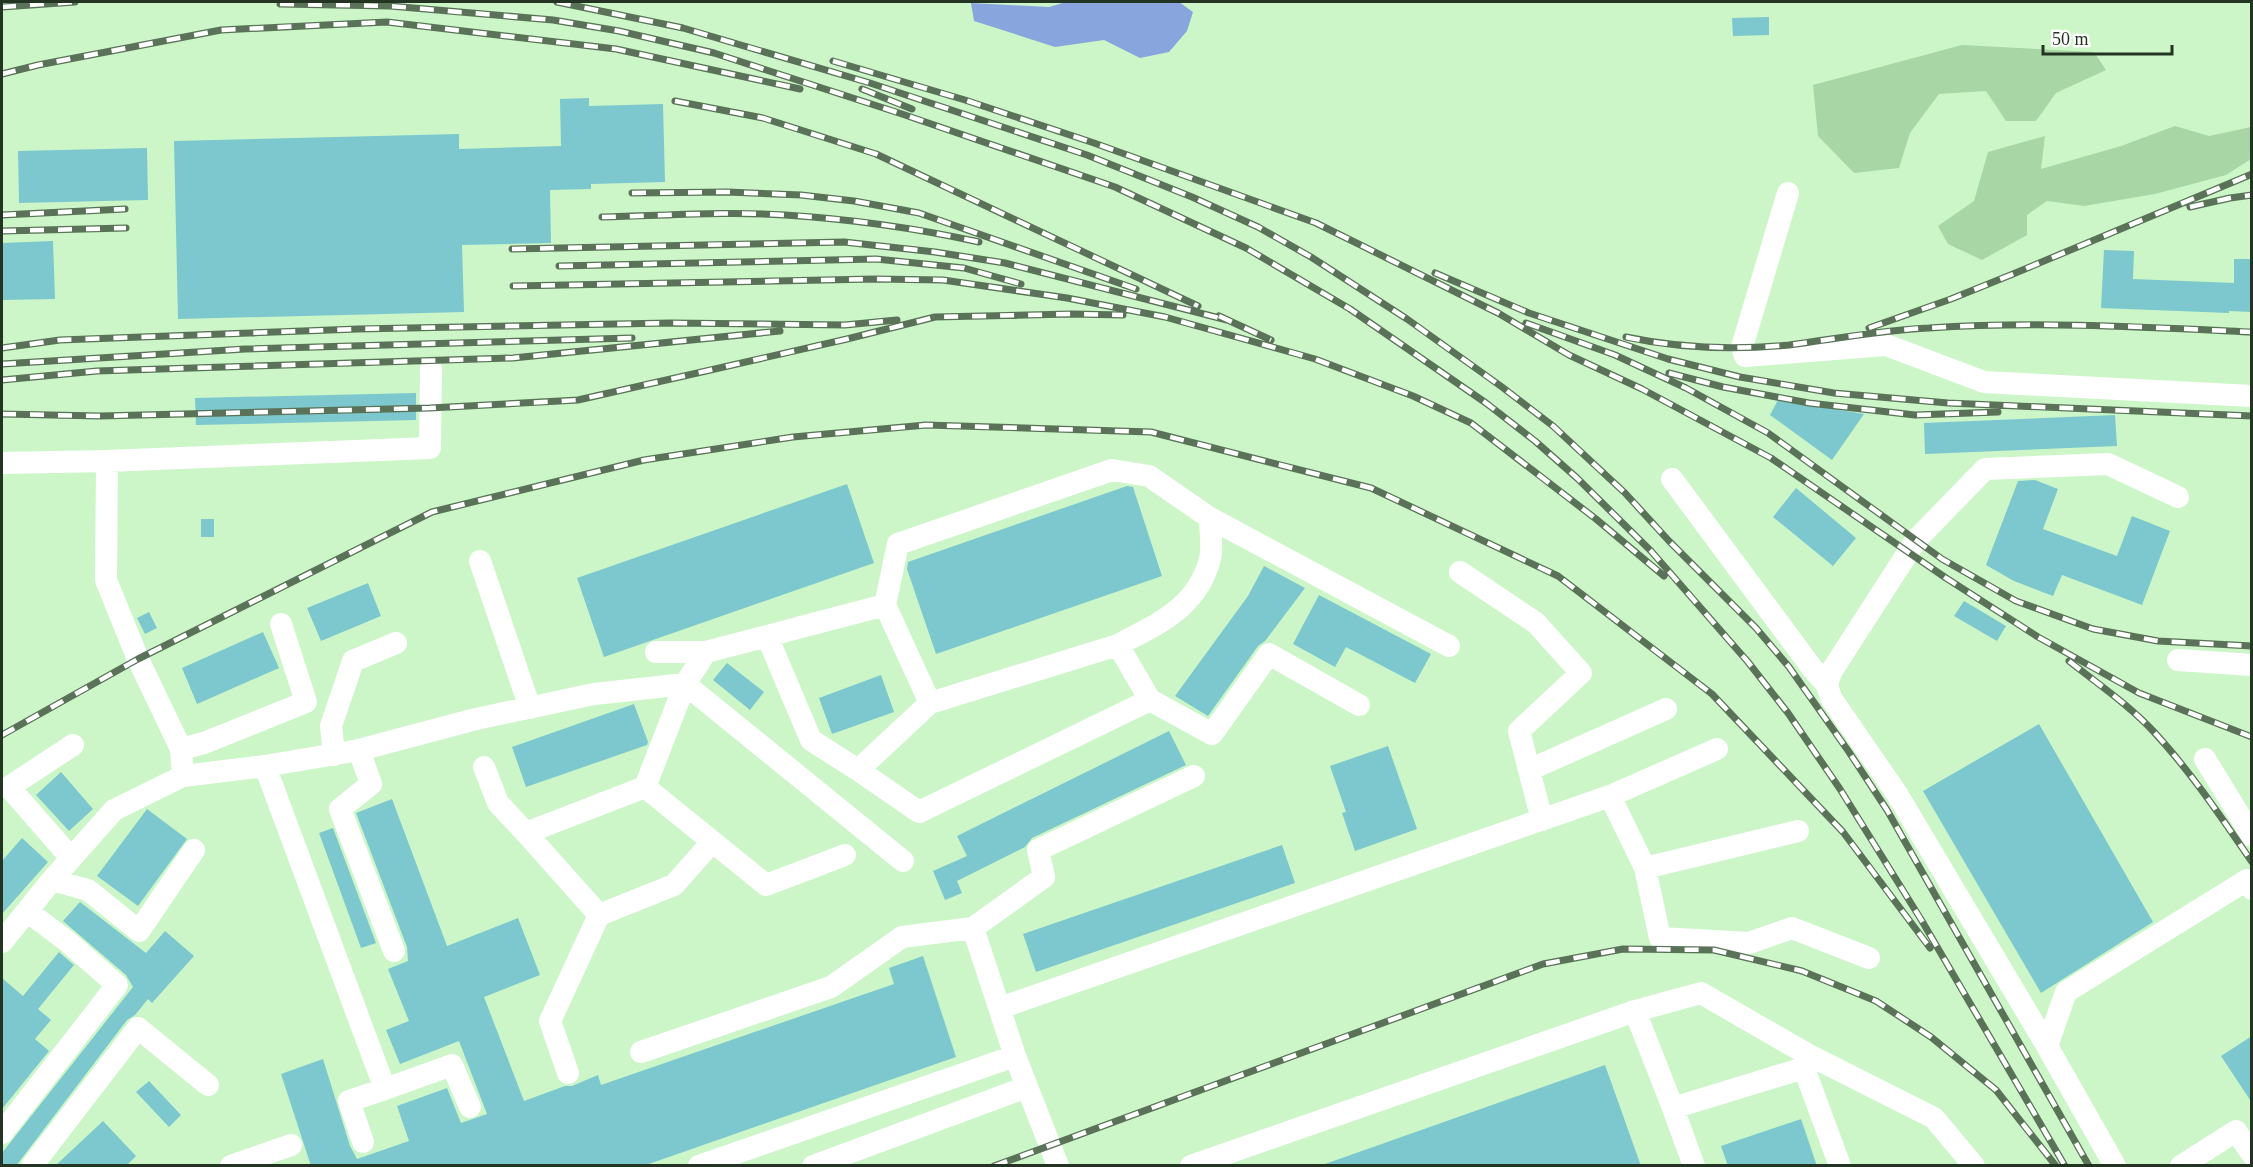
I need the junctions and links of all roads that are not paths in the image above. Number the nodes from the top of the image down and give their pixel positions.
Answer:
1 (1788, 192) dead end
2 (431, 369) dead end
3 (2252, 396) edge
4 (107, 461) junction
5 (2, 463) edge
6 (1672, 479) dead end
7 (2178, 497) dead end
8 (1210, 518) junction
9 (480, 561) dead end
10 (1460, 572) dead end
11 (885, 605) junction
12 (281, 624) dead end
13 (767, 636) junction
14 (396, 643) dead end
15 (1118, 645) junction
16 (1449, 646) dead end
17 (656, 652) dead end
18 (706, 652) junction
19 (2178, 660) dead end
20 (2252, 665) edge
21 (686, 684) junction
22 (1827, 685) junction
23 (1150, 700) junction
24 (930, 703) junction
25 (1359, 705) dead end
26 (530, 708) junction
27 (1666, 709) dead end
28 (73, 746) dead end
29 (1717, 748) dead end
30 (181, 750) junction
31 (359, 750) junction
32 (334, 755) junction
33 (2205, 759) dead end
34 (265, 766) junction
35 (484, 767) dead end
36 (858, 770) junction
37 (1529, 770) junction
38 (183, 776) junction
39 (1194, 776) dead end
40 (645, 787) junction
41 (1610, 796) junction
42 (1542, 820) junction
43 (1798, 831) dead end
44 (526, 833) junction
45 (2252, 836) edge
46 (712, 842) junction
47 (194, 850) dead end
48 (845, 855) dead end
49 (71, 858) junction
50 (903, 861) dead end
51 (1645, 868) junction
52 (52, 880) junction
53 (2252, 888) edge
54 (27, 911) junction
55 (599, 915) junction
56 (973, 928) junction
57 (2, 942) edge
58 (394, 951) dead end
59 (1869, 958) dead end
60 (1000, 1008) junction
61 (1635, 1011) junction
62 (2047, 1046) junction
63 (641, 1052) dead end
64 (1015, 1056) junction
65 (1805, 1061) junction
66 (568, 1073) dead end
67 (208, 1085) dead end
68 (1027, 1087) junction
69 (385, 1089) junction
70 (470, 1107) dead end
71 (1673, 1108) junction
72 (2, 1133) edge
73 (363, 1142) dead end
74 (291, 1145) dead end
75 (2252, 1155) edge
76 (32, 1166) edge
77 (231, 1166) edge
78 (699, 1166) edge
79 (813, 1166) edge
80 (1058, 1166) edge
81 (1191, 1166) edge
82 (1694, 1166) edge
83 (1840, 1166) edge
84 (1974, 1166) edge
85 (2115, 1166) edge
86 (2181, 1166) edge

1 - 3 street
2 - 4 street
4 - 5 street
4 - 30 street
6 - 22 street
7 - 22 street
8 - 11 street
8 - 15 street
8 - 16 street
9 - 26 street
10 - 37 street
11 - 13 street
11 - 24 street
12 - 30 street
13 - 18 street
13 - 36 street
14 - 32 street
15 - 23 street
15 - 24 street
17 - 18 street
18 - 21 street
19 - 20 street
21 - 26 street
21 - 40 street
21 - 50 street
22 - 62 street
23 - 25 street
23 - 36 street
24 - 36 street
26 - 31 street
27 - 37 street
28 - 49 street
29 - 41 street
30 - 38 street
31 - 32 street
31 - 58 street
32 - 34 street
33 - 45 street
34 - 38 street
34 - 69 street
35 - 44 street
37 - 42 street
38 - 49 street
39 - 56 street
40 - 44 street
40 - 46 street
41 - 42 street
41 - 51 street
42 - 60 street
43 - 51 street
44 - 55 street
46 - 48 street
46 - 55 street
47 - 52 street
49 - 52 street
51 - 59 street
52 - 54 street
53 - 62 street
54 - 57 street
54 - 72 street
55 - 66 street
56 - 60 street
56 - 63 street
60 - 64 street
61 - 65 street
61 - 71 street
61 - 81 street
62 - 85 street
64 - 68 street
64 - 78 street
65 - 71 street
65 - 83 street
65 - 84 street
67 - 76 street
68 - 79 street
68 - 80 street
69 - 70 street
69 - 73 street
71 - 82 street
74 - 77 street
75 - 86 street

